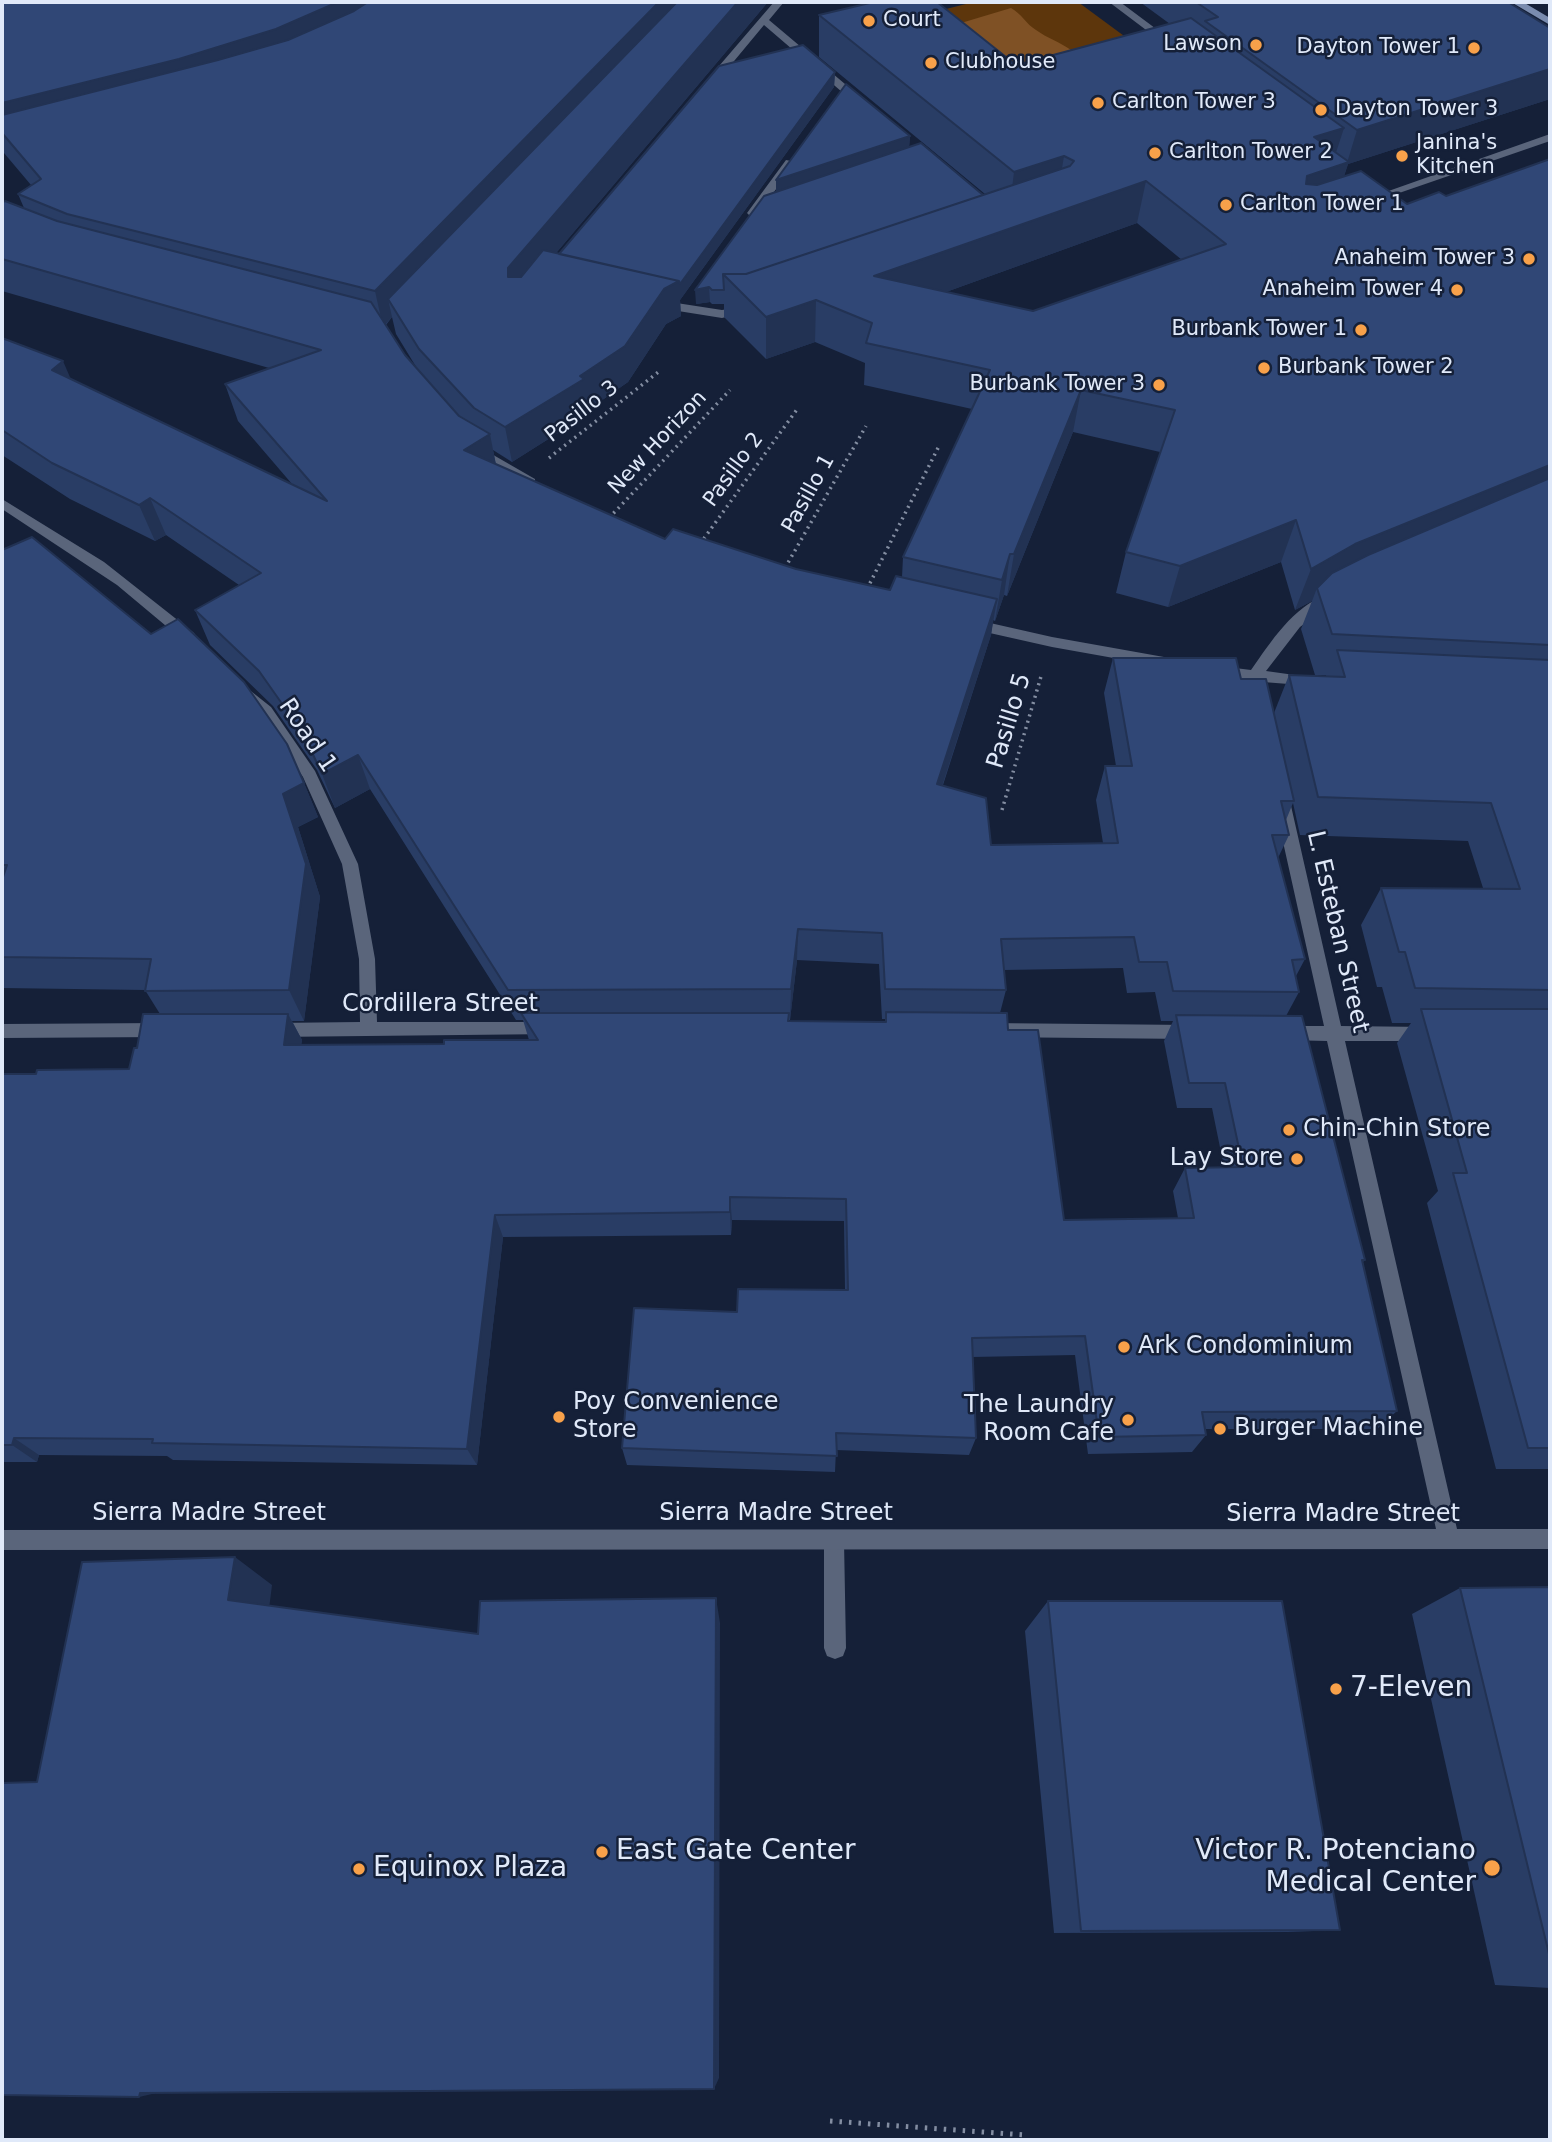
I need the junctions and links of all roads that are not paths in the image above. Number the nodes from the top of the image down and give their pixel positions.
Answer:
1 (779, 2) edge
2 (1114, 2) edge
3 (1516, 2) edge
4 (764, 20) junction
5 (1550, 22) edge
6 (1177, 49) edge
7 (843, 88) junction
8 (702, 93) edge
9 (835, 99) edge
10 (872, 112) edge
11 (1550, 138) edge
12 (797, 152) edge
13 (1367, 188) edge
14 (785, 196) edge
15 (1378, 197) junction
16 (760, 205) junction
17 (1352, 205) edge
18 (745, 226) edge
19 (645, 301) edge
20 (757, 306) edge
21 (465, 438) edge
22 (547, 490) edge
23 (2, 503) edge
24 (1344, 591) edge
25 (957, 620) edge
26 (202, 650) edge
27 (1175, 664) edge
28 (1202, 668) edge
29 (1254, 677) junction
30 (1321, 683) edge
31 (239, 685) edge
32 (1260, 704) edge
33 (1278, 783) edge
34 (369, 1029) junction
35 (564, 1029) edge
36 (966, 1029) edge
37 (179, 1030) edge
38 (260, 1030) edge
39 (2, 1031) edge
40 (1212, 1032) edge
41 (1266, 1033) edge
42 (1334, 1034) junction
43 (1442, 1034) edge
44 (1550, 1539) edge
45 (2, 1540) edge
46 (834, 1541) junction
47 (1449, 1541) junction
48 (835, 1648) dead end

1 - 4 street
2 - 6 street
3 - 5 main road
4 - 7 street
4 - 8 street
7 - 9 street
7 - 10 street
11 - 15 street
12 - 16 street
13 - 15 street
14 - 16 street
15 - 17 street
16 - 18 street
19 - 20 street
21 - 22 street
23 - 26 street
24 - 29 street
25 - 27 street
28 - 29 street
29 - 30 street
29 - 32 street
31 - 34 street, Road 1
33 - 42 street, L. Esteban Street
34 - 35 street, Cordillera Street
34 - 38 street, Cordillera Street
36 - 40 street
37 - 39 street
41 - 42 street
42 - 43 street
42 - 47 street, L. Esteban Street
44 - 47 street, Sierra Madre Street
45 - 46 street, Sierra Madre Street
46 - 47 street, Sierra Madre Street
46 - 48 street

